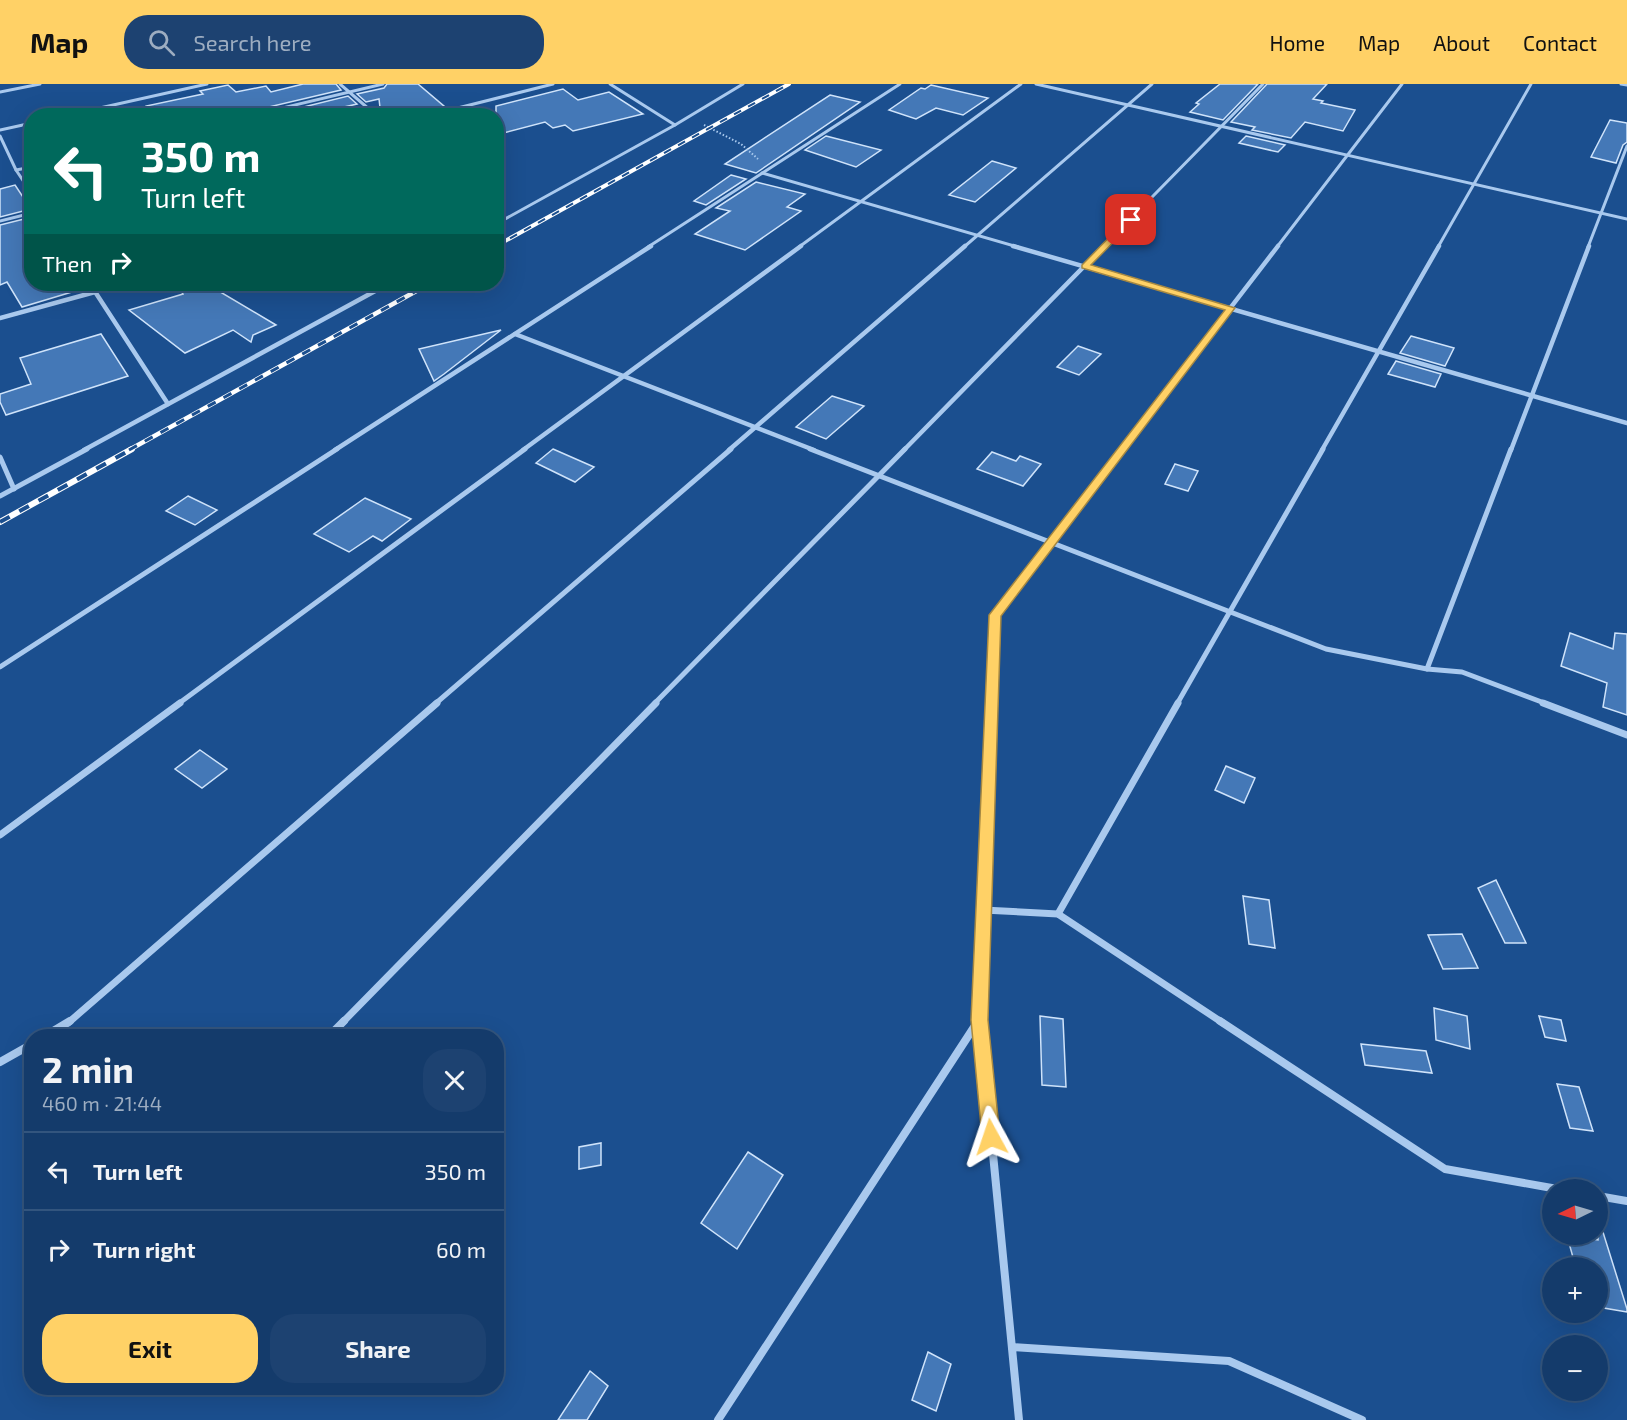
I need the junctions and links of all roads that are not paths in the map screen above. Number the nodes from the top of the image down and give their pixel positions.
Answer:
1 (40, 84) edge
2 (207, 84) edge
3 (340, 84) edge
4 (383, 84) edge
5 (553, 84) edge
6 (610, 84) edge
7 (743, 84) edge
8 (900, 84) edge
9 (1021, 84) edge
10 (1036, 84) edge
11 (1152, 84) edge
12 (1263, 84) edge
13 (1402, 84) edge
14 (1531, 84) edge
15 (1621, 84) edge
16 (1627, 85) edge
17 (0, 92) edge
18 (349, 92) junction
19 (1128, 105) junction
20 (100, 108) edge
21 (282, 108) edge
22 (367, 108) edge
23 (458, 108) edge
24 (24, 125) edge
25 (675, 125) junction
26 (1222, 127) junction
27 (0, 130) edge
28 (0, 136) edge
29 (1627, 146) edge
30 (1348, 155) junction
31 (24, 168) edge
32 (16, 170) junction
33 (762, 173) junction
34 (24, 182) edge
35 (1474, 184) junction
36 (861, 202) junction
37 (1601, 213) junction
38 (24, 215) edge
39 (1627, 219) edge
40 (504, 220) edge
41 (0, 221) edge
42 (977, 235) junction
43 (1085, 266) junction
44 (374, 291) edge
45 (95, 292) joint
46 (1231, 308) junction
47 (0, 318) edge
48 (515, 334) junction
49 (1379, 351) junction
50 (624, 376) junction
51 (1532, 395) junction
52 (168, 404) junction
53 (1627, 423) edge
54 (756, 427) junction
55 (0, 457) edge
56 (880, 476) junction
57 (14, 489) junction
58 (0, 496) edge
59 (1052, 543) junction
60 (1230, 612) junction
61 (0, 667) edge
62 (1426, 669) junction
63 (1627, 735) edge
64 (0, 835) edge
65 (983, 910) junction
66 (1058, 914) junction
67 (980, 1020) junction
68 (58, 1029) edge
69 (336, 1029) edge
70 (24, 1048) edge
71 (0, 1062) edge
72 (1542, 1186) edge
73 (1608, 1198) edge
74 (1627, 1201) edge
75 (1011, 1347) junction
76 (718, 1420) edge
77 (1019, 1420) edge
78 (1362, 1420) edge

1 - 17 street
2 - 20 street
3 - 18 street
4 - 18 street
5 - 23 street
6 - 25 street
7 - 25 street
8 - 33 street
9 - 36 street
10 - 19 street
11 - 19 street
12 - 26 street
13 - 30 street
14 - 35 street
15 - 16 street
18 - 21 street
18 - 22 street
19 - 26 street
19 - 42 street
24 - 27 street
25 - 40 street
26 - 30 street
26 - 43 street
28 - 32 street
29 - 37 street
30 - 35 street
30 - 46 street
31 - 32 street
32 - 34 street
33 - 36 street
33 - 48 street
35 - 37 street
35 - 49 street
36 - 42 street
36 - 50 street
37 - 39 street
37 - 51 street
38 - 41 street
42 - 43 street
42 - 54 street
43 - 46 street
43 - 56 street
44 - 52 street
45 - 47 street
45 - 52 street
46 - 49 street
46 - 59 street
48 - 50 street
48 - 61 street
49 - 51 street
49 - 60 street
50 - 54 street
50 - 64 street
51 - 53 street
51 - 62 street
52 - 57 street
54 - 56 street
54 - 68 street
55 - 57 street
56 - 59 street
56 - 69 street
57 - 58 street
59 - 60 street
59 - 65 street
60 - 62 street
60 - 66 street
62 - 63 street
65 - 66 street
65 - 67 street
66 - 72 street
67 - 75 street
67 - 76 street
70 - 71 street
73 - 74 street
75 - 77 street
75 - 78 street

